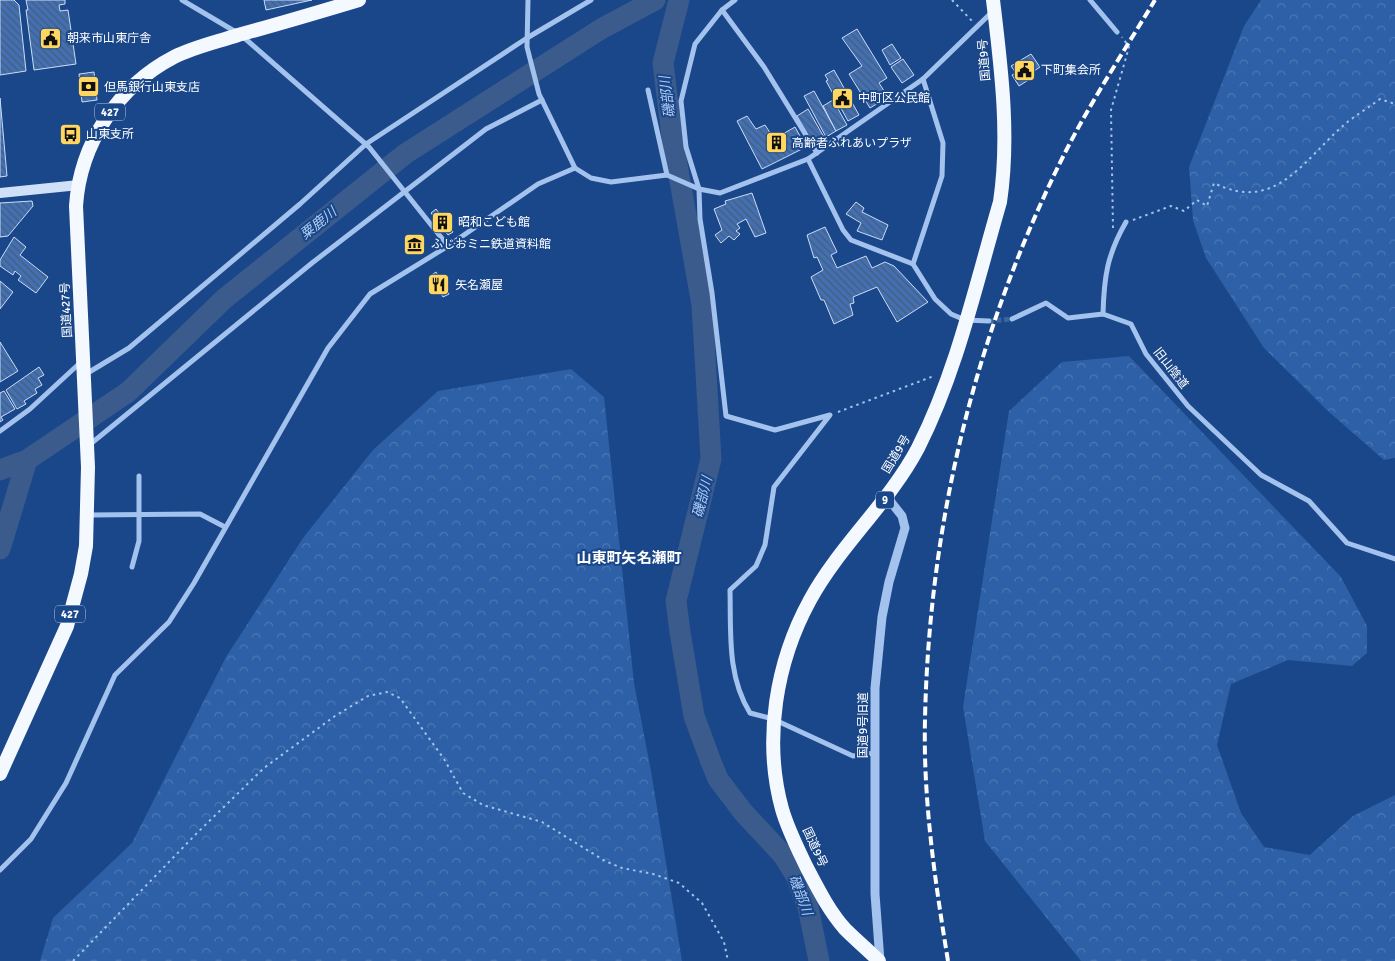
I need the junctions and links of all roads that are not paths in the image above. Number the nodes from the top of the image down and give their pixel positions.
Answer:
1 (182, 0) edge
2 (359, 0) edge
3 (528, 0) edge
4 (591, 0) edge
5 (735, 0) edge
6 (1090, 0) edge
7 (996, 5) edge
8 (722, 10) junction
9 (1117, 32) road end
10 (241, 35) junction
11 (527, 38) junction
12 (923, 79) junction
13 (648, 90) dead end
14 (542, 100) junction
15 (368, 146) junction
16 (817, 153) junction
17 (808, 159) junction
18 (575, 168) junction
19 (667, 175) junction
20 (79, 185) junction
21 (699, 189) junction
22 (404, 190) junction
23 (0, 193) edge
24 (1126, 222) road end
25 (448, 246) junction
26 (913, 264) junction
27 (1103, 314) junction
28 (1012, 319) tunnel mouth
29 (965, 320) junction
30 (989, 320) tunnel mouth
31 (83, 360) junction
32 (84, 379) junction
33 (0, 431) edge
34 (87, 444) junction
35 (139, 476) dead end
36 (887, 497) junction
37 (88, 515) junction
38 (139, 515) junction
39 (225, 527) junction
40 (1395, 559) edge
41 (132, 567) dead end
42 (773, 718) junction
43 (875, 753) junction
44 (0, 774) edge
45 (0, 870) edge
46 (880, 961) edge

1 - 10 street
2 - 10 highway, 国道427号 / 427
3 - 11 street
4 - 11 street
5 - 8 street
6 - 9 street
7 - 12 street
7 - 29 highway, 国道9号 / 9
8 - 16 street
8 - 21 street
10 - 15 street
10 - 20 highway, 国道427号 / 427
11 - 14 street
11 - 15 street
12 - 16 street
12 - 26 street
13 - 19 street
14 - 18 street
14 - 22 street
15 - 22 street
15 - 32 street
16 - 17 street
17 - 21 street
17 - 26 street
18 - 19 street
18 - 25 street
19 - 21 street
20 - 23 main road
20 - 31 highway, 国道427号 / 427
21 - 42 street
22 - 25 street
22 - 34 street
24 - 27 street
25 - 39 street
26 - 29 street
27 - 28 street
27 - 40 street, 旧山陰道
29 - 30 street
29 - 36 highway, 国道9号 / 9
31 - 32 highway, 国道427号 / 427
31 - 33 street
32 - 34 highway, 国道427号 / 427
34 - 37 highway, 国道427号 / 427
35 - 38 street
36 - 42 highway, 国道9号 / 9
36 - 43 street, 国道9号旧道
37 - 38 street
37 - 44 highway, 国道427号 / 427
38 - 39 street
38 - 41 street
39 - 45 street
42 - 43 street
42 - 46 highway, 国道9号 / 9
43 - 46 street, 国道9号旧道

